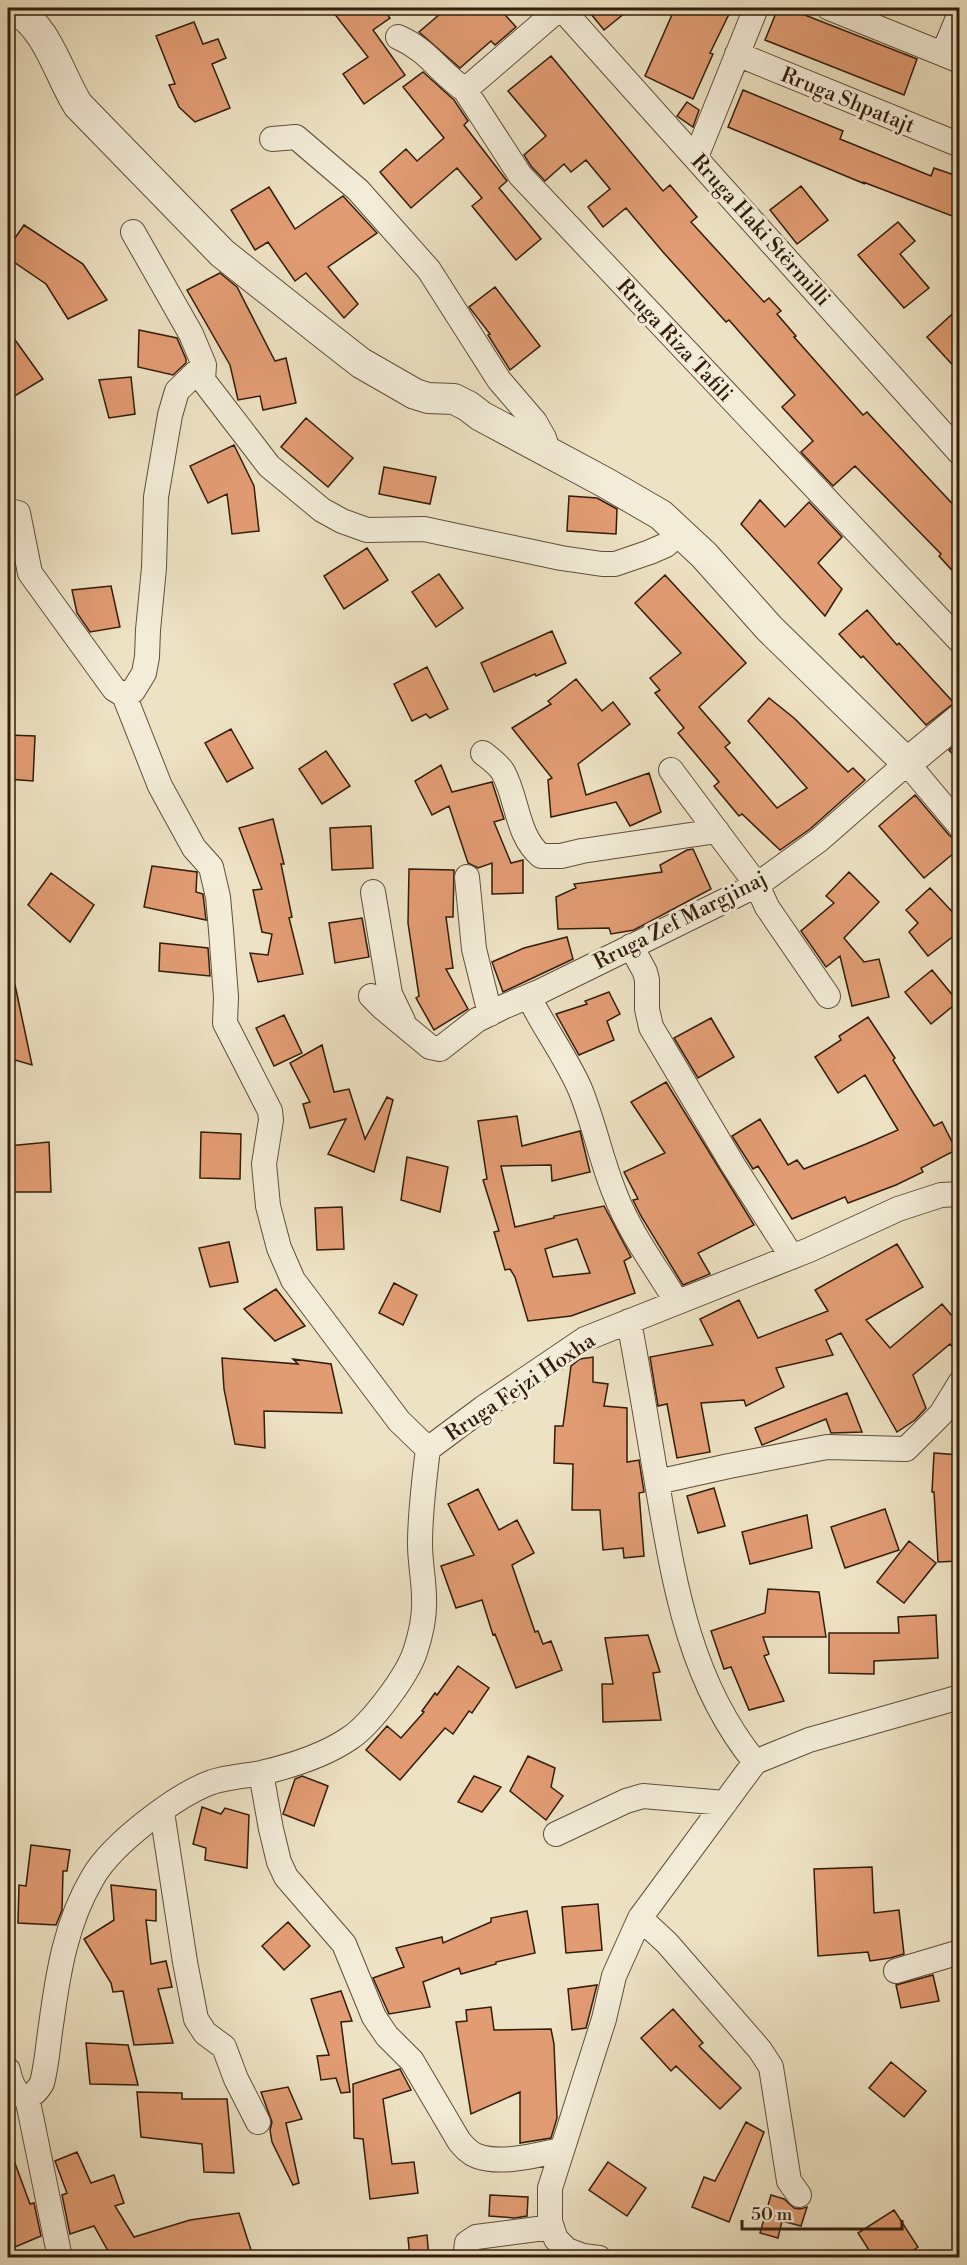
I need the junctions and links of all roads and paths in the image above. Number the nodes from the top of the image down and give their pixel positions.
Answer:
1 (13, 8) edge
2 (561, 8) edge
3 (756, 8) edge
4 (829, 8) edge
5 (960, 13) edge
6 (398, 37) dead end
7 (737, 54) junction
8 (951, 58) edge
9 (465, 90) junction
10 (272, 139) dead end
11 (960, 145) edge
12 (696, 157) junction
13 (133, 232) dead end
14 (204, 365) junction
15 (548, 451) junction
16 (960, 453) edge
17 (8, 513) edge
18 (680, 532) junction
19 (960, 641) edge
20 (123, 695) junction
21 (960, 719) edge
22 (483, 753) dead end
23 (907, 763) junction
24 (671, 770) dead end
25 (960, 826) edge
26 (717, 831) junction
27 (467, 877) dead end
28 (757, 885) junction
29 (373, 892) dead end
30 (631, 946) junction
31 (371, 996) dead end
32 (828, 996) dead end
33 (529, 997) junction
34 (489, 1014) junction
35 (407, 1028) junction
36 (960, 1194) edge
37 (792, 1257) junction
38 (677, 1302) junction
39 (629, 1321) junction
40 (960, 1383) edge
41 (428, 1449) junction
42 (657, 1482) junction
43 (960, 1697) edge
44 (755, 1762) junction
45 (261, 1773) junction
46 (725, 1803) junction
47 (162, 1812) junction
48 (556, 1834) dead end
49 (640, 1918) junction
50 (960, 1952) edge
51 (896, 1971) dead end
52 (8, 2070) edge
53 (27, 2097) junction
54 (258, 2122) dead end
55 (561, 2150) junction
56 (800, 2195) dead end
57 (552, 2227) junction
58 (60, 2258) edge
59 (465, 2258) edge
60 (598, 2258) edge

1 - 15 street
2 - 9 street
2 - 12 street, Rruga Haki Stërmilli
3 - 7 street
4 - 8 street
5 - 8 street
6 - 9 street, Rruga Riza Tafili
7 - 11 street, Rruga Shpatajt
7 - 12 street
9 - 19 street, Rruga Riza Tafili
10 - 15 street
12 - 16 street, Rruga Haki Stërmilli
13 - 14 street
14 - 18 street
14 - 20 street
15 - 18 street
17 - 20 street
18 - 23 street
20 - 41 street
21 - 23 street, Rruga Zef Margjinaj
22 - 26 street
23 - 25 street
23 - 28 street, Rruga Zef Margjinaj
24 - 26 street
26 - 28 street
27 - 34 street
28 - 30 street, Rruga Zef Margjinaj
28 - 32 street
29 - 35 street
30 - 33 street, Rruga Zef Margjinaj
30 - 37 street
31 - 35 street
33 - 34 street, Rruga Zef Margjinaj
33 - 38 street
34 - 35 street, Rruga Zef Margjinaj
36 - 37 street, Rruga Fejzi Hoxha
37 - 38 street, Rruga Fejzi Hoxha
38 - 39 street, Rruga Fejzi Hoxha
39 - 41 street, Rruga Fejzi Hoxha
39 - 42 street
40 - 42 street
41 - 45 street, Rruga Fejzi Hoxha
42 - 44 street
43 - 44 street
44 - 46 street
45 - 47 street, Rruga Fejzi Hoxha
45 - 55 street
46 - 48 street
46 - 49 street
47 - 53 street, Rruga Fejzi Hoxha
47 - 54 street
49 - 55 street
49 - 56 street
50 - 51 street
52 - 53 street
53 - 58 street
55 - 57 street
57 - 59 street
57 - 60 street

